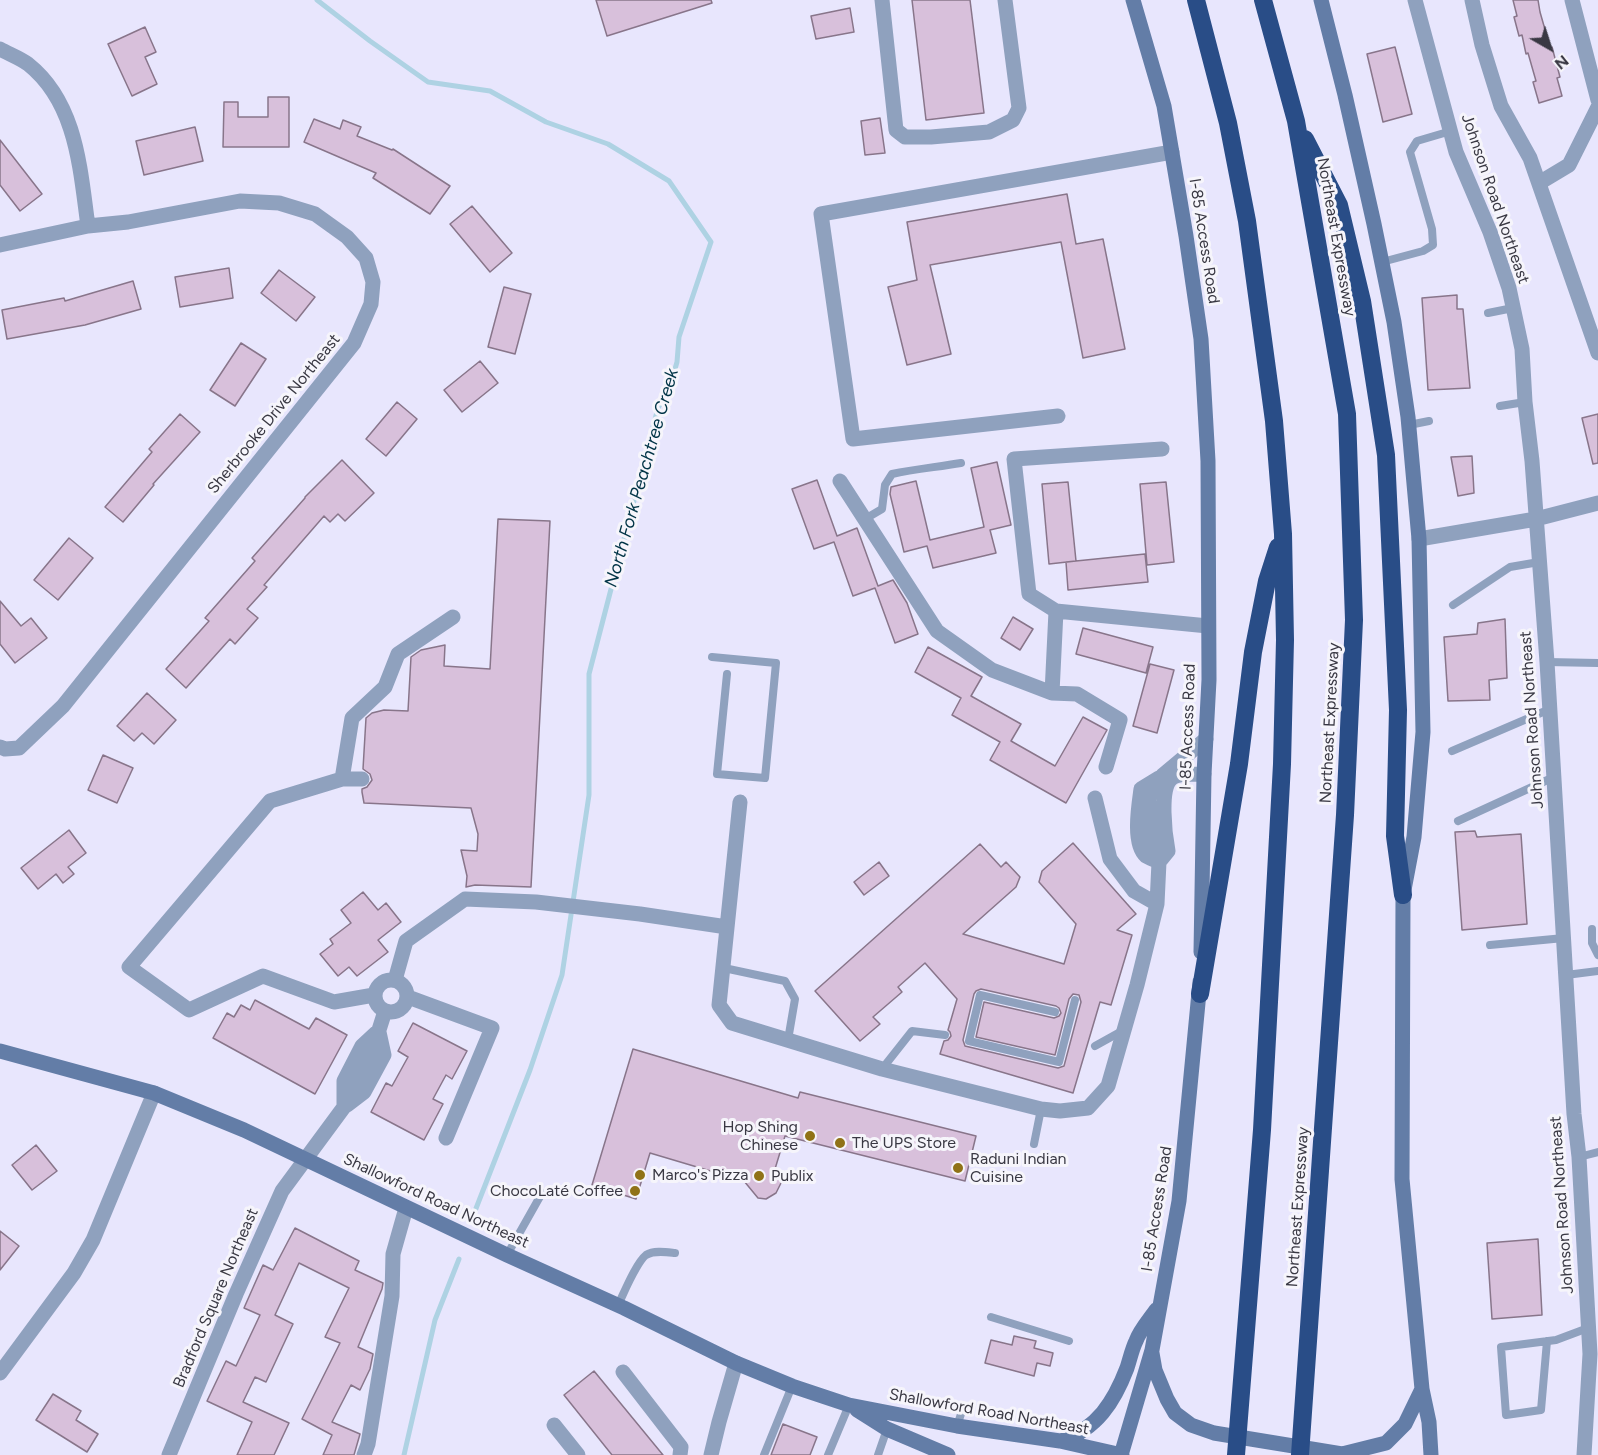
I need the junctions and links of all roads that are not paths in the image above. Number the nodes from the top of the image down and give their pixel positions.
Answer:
1 (882, 0) edge
2 (1005, 0) edge
3 (1134, 0) edge
4 (1196, 0) edge
5 (1263, 0) edge
6 (1321, 0) edge
7 (1415, 0) edge
8 (1472, 0) edge
9 (1572, 0) edge
10 (0, 49) edge
11 (1598, 100) edge
12 (1598, 107) edge
13 (1296, 121) junction
14 (1451, 131) junction
15 (1172, 152) junction
16 (1539, 183) junction
17 (88, 226) junction
18 (0, 245) edge
19 (1382, 262) junction
20 (1513, 308) junction
21 (1488, 313) dead end
22 (1598, 353) edge
23 (1525, 402) junction
24 (1500, 406) dead end
25 (1058, 416) dead end
26 (1429, 421) dead end
27 (1409, 425) junction
28 (1162, 449) dead end
29 (961, 463) dead end
30 (840, 481) dead end
31 (1598, 503) edge
32 (865, 519) junction
33 (1536, 519) junction
34 (1283, 534) junction
35 (1419, 539) junction
36 (1539, 562) junction
37 (1453, 605) dead end
38 (1056, 611) junction
39 (453, 617) dead end
40 (1208, 626) junction
41 (712, 657) dead end
42 (1547, 662) junction
43 (1598, 663) edge
44 (727, 674) dead end
45 (1052, 693) junction
46 (1550, 709) junction
47 (1206, 739) junction
48 (0, 747) edge
49 (1452, 751) dead end
50 (1106, 767) dead end
51 (1204, 774) junction
52 (1554, 777) junction
53 (342, 778) junction
54 (362, 779) dead end
55 (1095, 798) dead end
56 (740, 802) dead end
57 (1458, 821) dead end
58 (1151, 827) junction
59 (1403, 895) junction
60 (1157, 904) junction
61 (727, 927) junction
62 (1592, 929) dead end
63 (1564, 938) junction
64 (1490, 945) dead end
65 (1598, 955) edge
66 (724, 968) junction
67 (1598, 971) edge
68 (1566, 975) junction
69 (395, 980) junction
70 (1200, 994) junction
71 (374, 995) junction
72 (408, 997) junction
73 (1075, 1000) dead end
74 (385, 1011) junction
75 (1055, 1012) dead end
76 (1124, 1030) junction
77 (945, 1035) dead end
78 (788, 1040) junction
79 (1095, 1046) dead end
80 (0, 1051) edge
81 (882, 1069) junction
82 (153, 1093) junction
83 (1041, 1109) junction
84 (446, 1138) dead end
85 (1034, 1144) dead end
86 (1598, 1152) edge
87 (1579, 1157) junction
88 (305, 1159) junction
89 (542, 1193) dead end
90 (406, 1208) junction
91 (675, 1253) dead end
92 (507, 1255) junction
93 (618, 1305) junction
94 (1159, 1305) junction
95 (991, 1317) dead end
96 (1588, 1328) junction
97 (1069, 1341) dead end
98 (1547, 1341) junction
99 (1152, 1350) junction
100 (736, 1363) junction
101 (623, 1372) dead end
102 (0, 1373) edge
103 (792, 1386) junction
104 (1422, 1389) junction
105 (849, 1405) junction
106 (963, 1408) dead end
107 (554, 1425) dead end
108 (957, 1426) junction
109 (886, 1429) junction
110 (1060, 1441) junction
111 (924, 1450) edge
112 (1342, 1454) edge
113 (169, 1455) edge
114 (364, 1455) edge
115 (578, 1455) edge
116 (680, 1455) edge
117 (711, 1455) edge
118 (764, 1455) edge
119 (828, 1455) edge
120 (878, 1455) edge
121 (948, 1455) edge
122 (1121, 1455) edge
123 (1236, 1455) edge
124 (1300, 1455) edge
125 (1431, 1455) edge
126 (1584, 1455) edge

1 - 2 street
3 - 15 main road, I-85 Access Road
4 - 34 highway
5 - 13 highway, Northeast Expressway
6 - 19 main road
7 - 14 street, Johnson Road Northeast
8 - 16 street
9 - 11 street
10 - 17 street
12 - 16 street
13 - 59 highway
13 - 124 highway, Northeast Expressway
14 - 19 lane
14 - 20 street, Johnson Road Northeast
15 - 25 street
15 - 40 main road, I-85 Access Road
16 - 22 street
17 - 18 street, Sherbrooke Drive Northeast
17 - 48 street, Sherbrooke Drive Northeast
19 - 27 main road
20 - 21 lane
20 - 23 street, Johnson Road Northeast
23 - 24 lane
23 - 33 street, Johnson Road Northeast
26 - 27 lane
27 - 35 main road
28 - 38 street
29 - 32 lane
30 - 32 street
31 - 33 street
32 - 45 street
33 - 35 street
33 - 36 street, Johnson Road Northeast
34 - 70 highway
34 - 123 highway
35 - 59 main road
36 - 37 lane
36 - 42 street, Johnson Road Northeast
38 - 40 street
38 - 45 street
39 - 53 street
40 - 47 main road, I-85 Access Road
41 - 44 lane
42 - 43 lane
42 - 46 street, Johnson Road Northeast
45 - 50 street
46 - 49 lane
46 - 52 street, Johnson Road Northeast
47 - 51 main road, I-85 Access Road
47 - 58 street
51 - 58 street
51 - 70 main road, I-85 Access Road
52 - 57 lane
52 - 63 street, Johnson Road Northeast
53 - 54 street
53 - 71 street
55 - 60 street
56 - 61 street
58 - 60 street
59 - 104 main road
60 - 76 street
61 - 66 street
61 - 69 street
62 - 65 lane
63 - 64 lane
63 - 68 street, Johnson Road Northeast
66 - 78 street
66 - 78 lane
67 - 68 lane
68 - 87 street, Johnson Road Northeast
69 - 71 street
69 - 72 street
70 - 94 main road, I-85 Access Road
71 - 74 street
72 - 74 street
72 - 84 street
73 - 75 lane
74 - 88 street, Bradford Square Northeast
76 - 79 lane
76 - 83 street
77 - 81 lane
78 - 81 street
80 - 82 main road, Shallowford Road Northeast
81 - 83 street
82 - 88 main road, Shallowford Road Northeast
82 - 102 street
83 - 85 lane
86 - 87 lane
87 - 96 street, Johnson Road Northeast
88 - 90 main road, Shallowford Road Northeast
88 - 113 street, Bradford Square Northeast
89 - 92 lane
90 - 92 main road, Shallowford Road Northeast
90 - 114 street
91 - 93 lane
92 - 93 main road, Shallowford Road Northeast
93 - 100 main road, Shallowford Road Northeast
94 - 99 main road, I-85 Access Road
94 - 110 main road
95 - 97 lane
96 - 98 lane
96 - 126 street, Johnson Road Northeast
98 - 98 lane
99 - 112 main road
99 - 122 main road, I-85 Access Road
100 - 103 main road, Shallowford Road Northeast
100 - 117 street
101 - 116 street
103 - 105 main road, Shallowford Road Northeast
103 - 118 lane
104 - 112 main road
104 - 125 main road
105 - 108 main road, Shallowford Road Northeast
105 - 109 main road, Shallowford Road Northeast
105 - 119 lane
106 - 108 lane
107 - 115 street
108 - 110 main road, Shallowford Road Northeast
109 - 111 main road, Shallowford Road Northeast
109 - 120 lane
110 - 122 main road, Shallowford Road Northeast
111 - 121 main road, Shallowford Road Northeast

